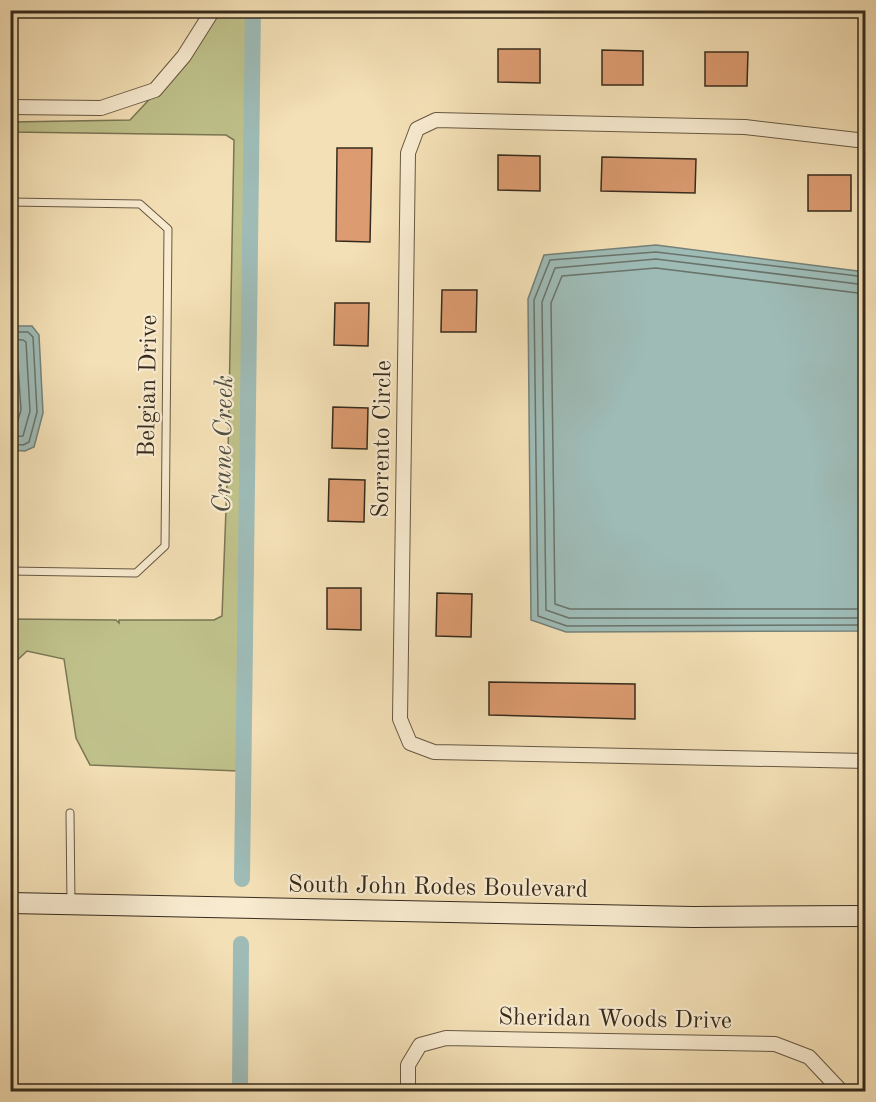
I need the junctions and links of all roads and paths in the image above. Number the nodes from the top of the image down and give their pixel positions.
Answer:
1 (213, 10) edge
2 (10, 107) edge
3 (866, 141) edge
4 (10, 202) edge
5 (10, 571) edge
6 (866, 761) edge
7 (70, 813) dead end
8 (10, 903) edge
9 (71, 904) junction
10 (866, 916) edge
11 (408, 1092) edge
12 (842, 1092) edge

1 - 2 street
3 - 6 street, Sorrento Circle
4 - 5 lane, Belgian Drive
7 - 9 lane
8 - 9 main road, South John Rodes Boulevard
9 - 10 main road, South John Rodes Boulevard
11 - 12 street, Sheridan Woods Drive

